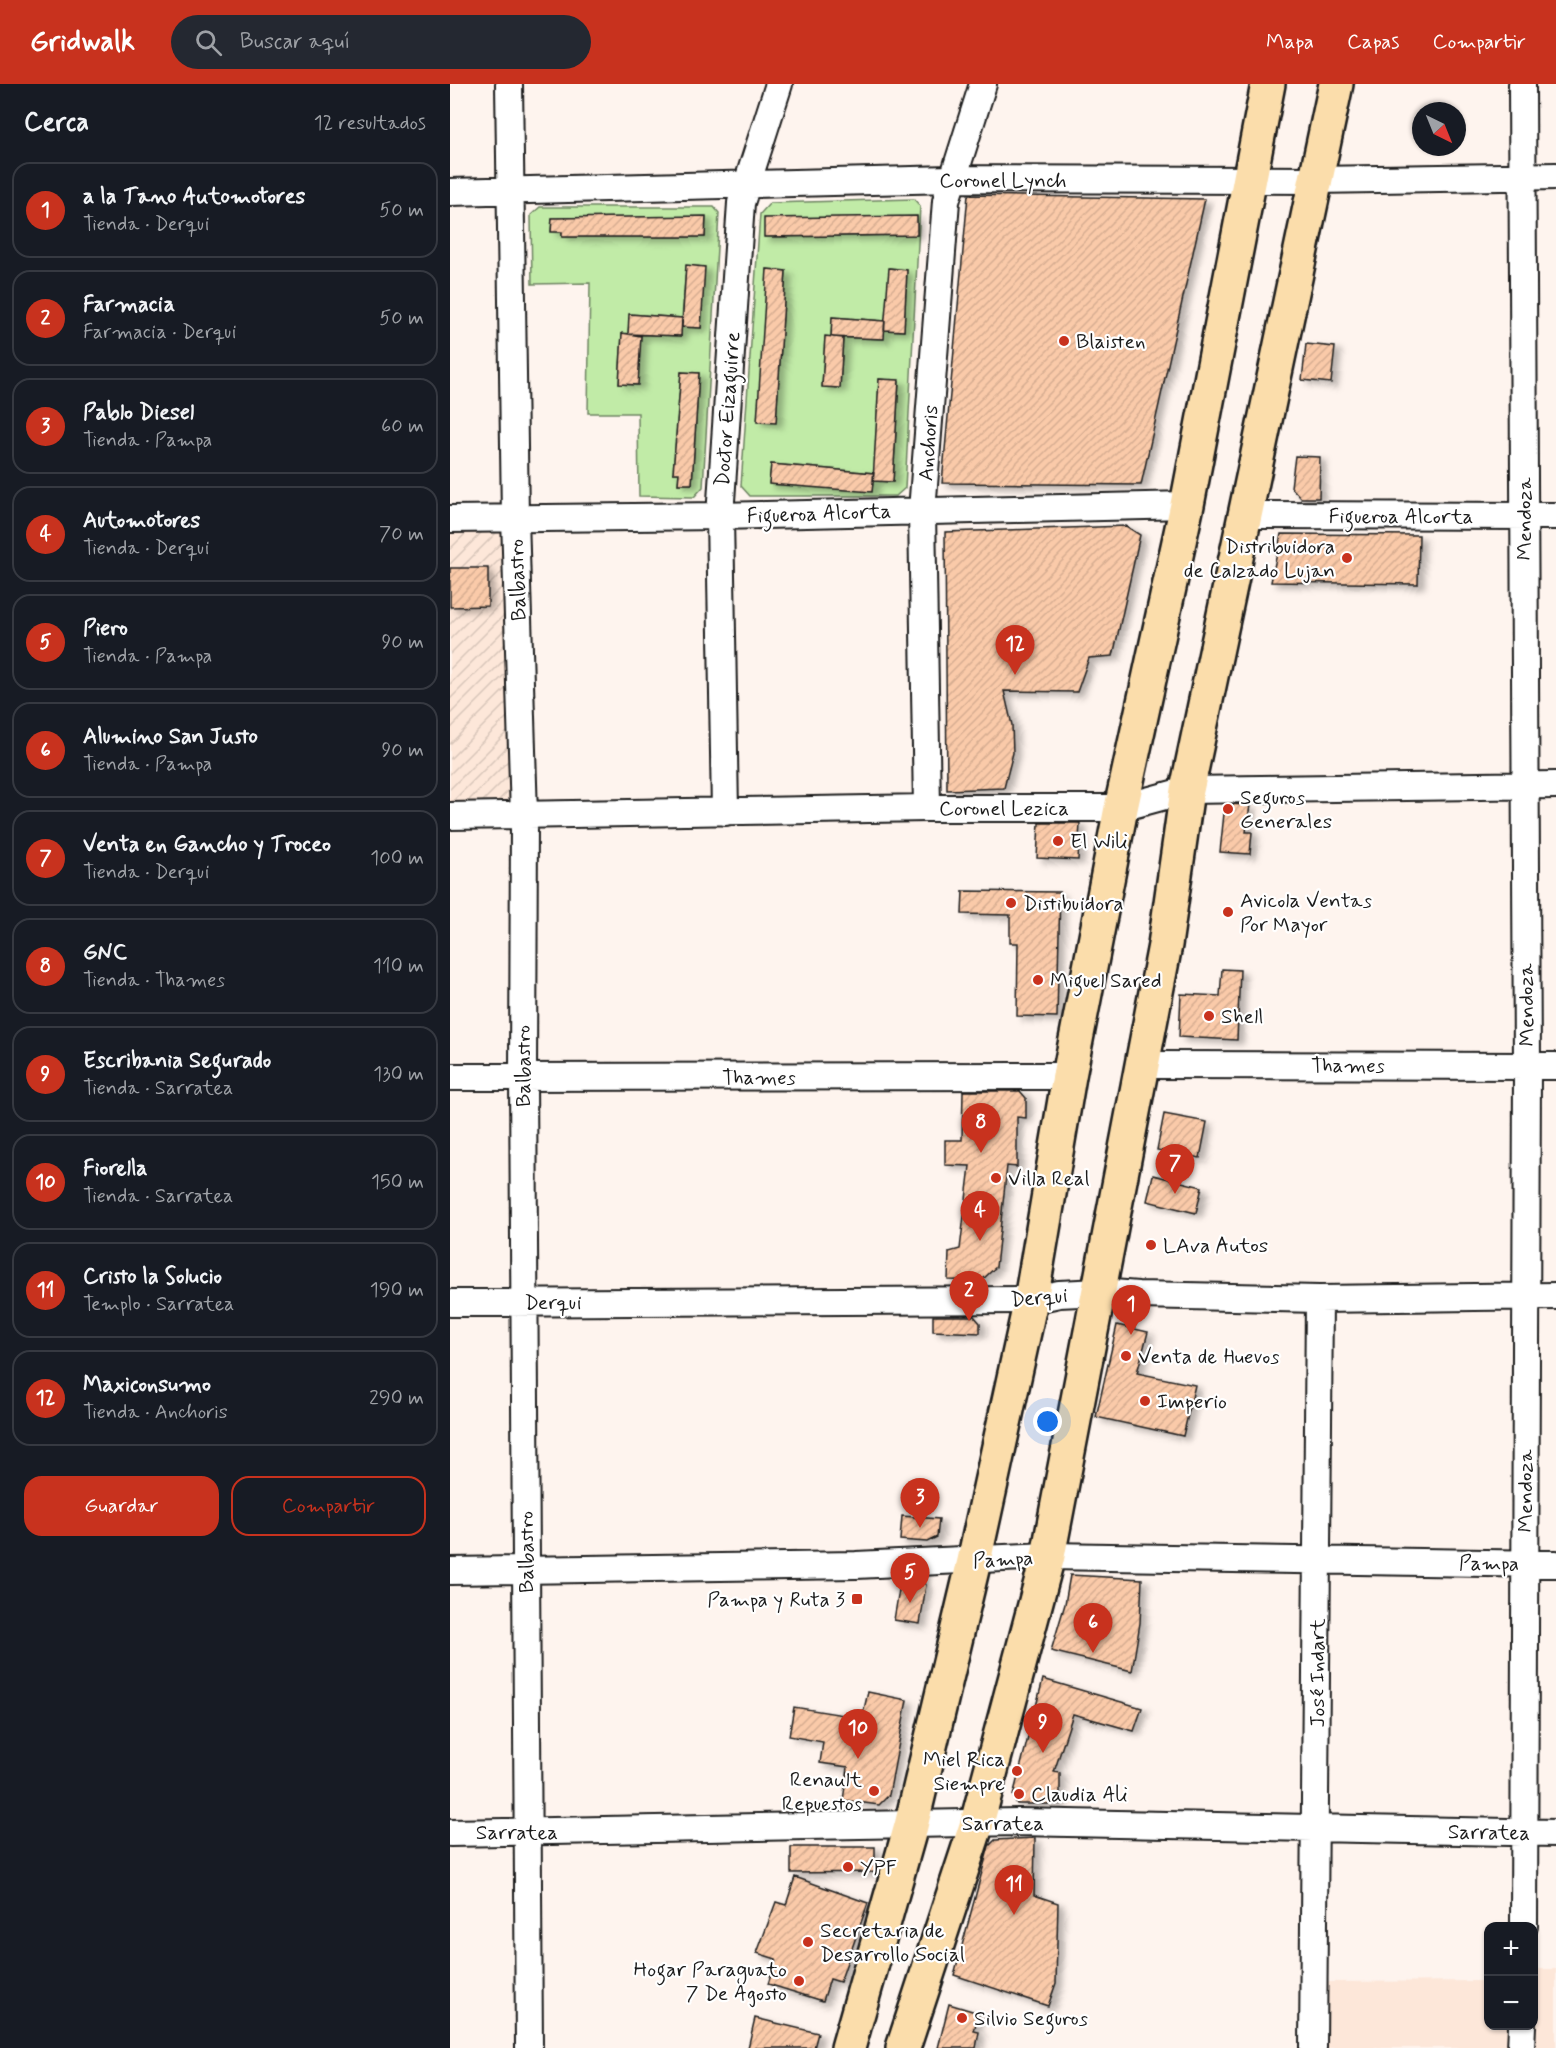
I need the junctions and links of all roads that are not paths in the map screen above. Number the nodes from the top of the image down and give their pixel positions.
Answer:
1 (509, 84) edge
2 (779, 84) edge
3 (983, 84) edge
4 (1268, 84) edge
5 (1336, 84) edge
6 (1522, 84) edge
7 (1556, 176) edge
8 (1523, 177) junction
9 (951, 179) junction
10 (1248, 179) junction
11 (1315, 180) junction
12 (745, 186) junction
13 (450, 192) edge
14 (510, 192) junction
15 (1187, 505) junction
16 (922, 510) junction
17 (1246, 515) junction
18 (720, 516) junction
19 (1524, 516) junction
20 (1556, 516) edge
21 (515, 518) junction
22 (450, 519) edge
23 (1524, 785) junction
24 (1556, 785) edge
25 (1187, 790) junction
26 (927, 808) junction
27 (1121, 808) junction
28 (725, 812) junction
29 (450, 816) edge
30 (524, 816) junction
31 (1140, 1065) junction
32 (1527, 1066) junction
33 (1556, 1066) edge
34 (1068, 1076) junction
35 (450, 1077) edge
36 (523, 1077) junction
37 (1100, 1292) junction
38 (1526, 1296) junction
39 (1556, 1296) edge
40 (1319, 1299) junction
41 (1030, 1300) junction
42 (524, 1302) junction
43 (450, 1303) edge
44 (1048, 1556) junction
45 (974, 1561) junction
46 (1318, 1561) junction
47 (1525, 1564) junction
48 (1556, 1564) edge
49 (450, 1571) edge
50 (526, 1571) junction
51 (977, 1823) junction
52 (911, 1826) junction
53 (1317, 1829) junction
54 (526, 1832) junction
55 (450, 1833) edge
56 (1526, 1833) junction
57 (1556, 1833) edge
58 (1524, 1922) edge
59 (1522, 2030) edge
60 (529, 2048) edge
61 (848, 2048) edge
62 (903, 2048) edge
63 (1313, 2048) edge
64 (1521, 2048) edge

1 - 14 street, Balbastro
2 - 12 street, Doctor Eizaguirre
3 - 9 street, Anchoris
4 - 10 highway
5 - 11 highway
6 - 8 street, Mendoza
7 - 8 street, Coronel Lynch
8 - 11 street, Coronel Lynch
8 - 19 street, Mendoza
9 - 10 street, Coronel Lynch
9 - 12 street, Coronel Lynch
9 - 16 street, Anchoris
10 - 11 street, Coronel Lynch
10 - 15 highway
11 - 17 highway
12 - 14 street, Coronel Lynch
12 - 18 street, Doctor Eizaguirre
13 - 14 street, Coronel Lynch
14 - 21 street, Balbastro
15 - 16 street, Figueroa Alcorta
15 - 27 highway
16 - 18 street, Figueroa Alcorta
16 - 26 street, Anchoris
17 - 19 street, Figueroa Alcorta
17 - 25 highway
18 - 21 street, Figueroa Alcorta
18 - 28 street, Doctor Eizaguirre
19 - 20 street, Figueroa Alcorta
19 - 23 street, Mendoza
21 - 22 street, Figueroa Alcorta
21 - 30 street, Balbastro
23 - 24 street, Coronel Lezica
23 - 25 street, Coronel Lezica
23 - 32 street, Mendoza
25 - 27 street, Coronel Lezica
25 - 31 highway
26 - 27 street, Coronel Lezica
26 - 28 street, Coronel Lezica
27 - 34 highway
28 - 30 street, Coronel Lezica
29 - 30 street, Coronel Lezica
30 - 36 street, Balbastro
31 - 32 street, Thames
31 - 37 highway
32 - 33 street, Thames
32 - 38 street, Mendoza
34 - 36 street, Thames
34 - 41 highway
35 - 36 street, Thames
36 - 42 street, Balbastro
37 - 40 street, Derqui
37 - 41 street, Derqui
37 - 44 highway
38 - 39 street, Derqui
38 - 40 street, Derqui
38 - 47 street, Mendoza
40 - 46 street, José Indart
41 - 42 street, Derqui
41 - 45 highway
42 - 43 street, Derqui
42 - 50 street, Balbastro
44 - 45 street, Pampa
44 - 46 street, Pampa
44 - 51 highway
45 - 50 street, Pampa
45 - 52 highway
46 - 47 street, Pampa
46 - 53 street, José Indart
47 - 48 street, Pampa
47 - 56 street, Mendoza
49 - 50 street, Pampa
50 - 54 street, Balbastro
51 - 52 street, Sarratea
51 - 53 street, Sarratea
51 - 62 highway
52 - 54 street, Sarratea
52 - 61 highway
53 - 56 street, Sarratea
53 - 63 street, José Indart
54 - 55 street, Sarratea
54 - 60 street, Balbastro
56 - 57 street, Sarratea
56 - 58 street, Mendoza
59 - 64 street

